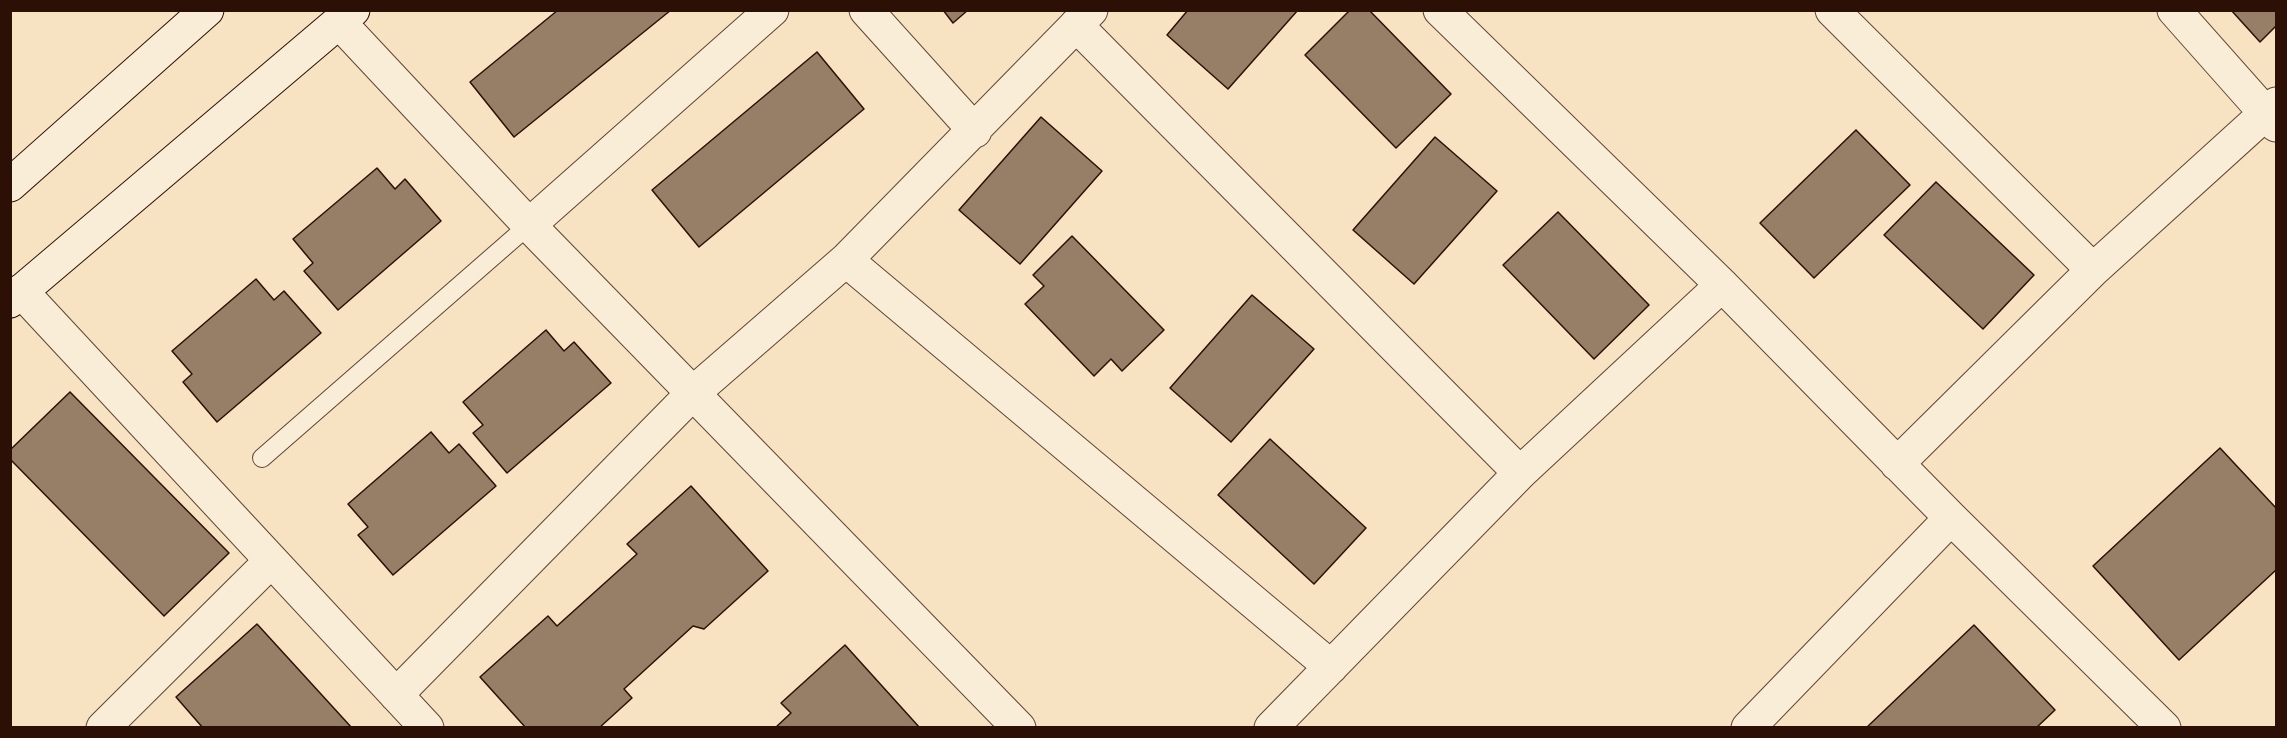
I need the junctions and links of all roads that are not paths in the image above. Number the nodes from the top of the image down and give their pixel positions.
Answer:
1 (207, 10) edge
2 (772, 10) edge
3 (866, 10) edge
4 (1440, 10) edge
5 (1832, 10) edge
6 (2174, 10) edge
7 (346, 16) edge
8 (1083, 18) edge
9 (2273, 115) edge
10 (975, 131) junction
11 (10, 185) edge
12 (529, 225) junction
13 (846, 260) junction
14 (2093, 270) junction
15 (1722, 285) junction
16 (14, 290) edge
17 (693, 393) junction
18 (262, 458) dead end
19 (1897, 464) junction
20 (1520, 473) junction
21 (1951, 518) junction
22 (271, 561) junction
23 (1331, 667) junction
24 (396, 695) junction
25 (103, 728) edge
26 (427, 728) edge
27 (1019, 728) edge
28 (1271, 728) edge
29 (1748, 728) edge
30 (2164, 728) edge

1 - 11 street
2 - 12 street
3 - 10 street
4 - 15 street
5 - 14 street
6 - 9 street
7 - 12 street
7 - 16 street
8 - 10 street
8 - 20 street
9 - 14 street
10 - 13 street
12 - 17 street
12 - 18 lane
13 - 17 street
13 - 23 street
14 - 19 street
15 - 19 street
15 - 20 street
16 - 22 street
17 - 24 street
17 - 27 street
19 - 21 street
20 - 23 street
21 - 29 street
21 - 30 street
22 - 24 street
22 - 25 street
23 - 28 street
24 - 26 street

